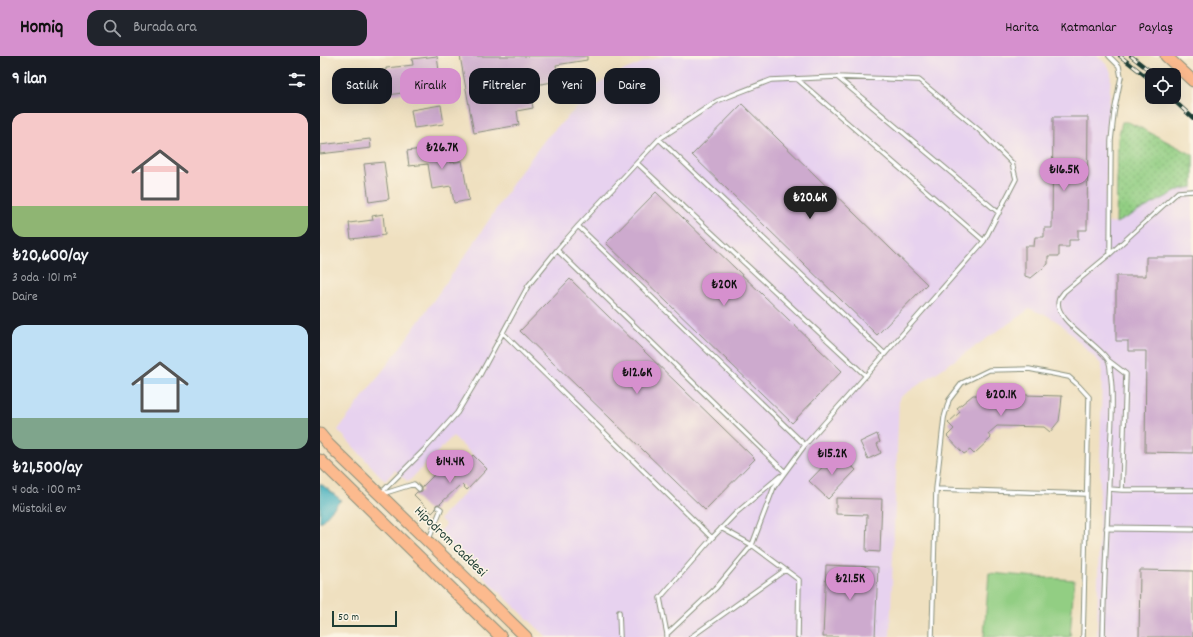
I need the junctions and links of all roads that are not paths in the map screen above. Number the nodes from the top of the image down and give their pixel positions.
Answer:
1 (1109, 56) edge
2 (1166, 56) edge
3 (837, 76) junction
4 (797, 79) junction
5 (1193, 81) edge
6 (659, 139) junction
7 (637, 162) junction
8 (1193, 190) edge
9 (999, 213) junction
10 (578, 226) junction
11 (984, 241) junction
12 (557, 250) junction
13 (1110, 254) junction
14 (503, 333) junction
15 (885, 354) junction
16 (1109, 361) junction
17 (866, 376) junction
18 (320, 434) edge
19 (805, 445) junction
20 (320, 460) edge
21 (785, 472) junction
22 (936, 489) junction
23 (1109, 489) junction
24 (419, 490) dead end
25 (1122, 490) junction
26 (1193, 490) edge
27 (379, 494) junction
28 (1086, 494) junction
29 (438, 507) dead end
30 (721, 528) junction
31 (1107, 528) junction
32 (1193, 529) edge
33 (712, 538) junction
34 (428, 540) junction
35 (752, 545) junction
36 (786, 570) junction
37 (619, 612) dead end
38 (667, 635) edge
39 (501, 637) edge
40 (526, 637) edge
41 (620, 637) edge
42 (691, 637) edge
43 (798, 637) edge
44 (932, 637) edge
45 (1082, 637) edge
46 (1103, 637) edge

1 - 13 lane
2 - 5 main road
3 - 4 lane
3 - 9 lane
3 - 9 lane
4 - 6 lane
4 - 11 lane
6 - 7 lane
6 - 15 lane
7 - 10 lane
7 - 17 lane
8 - 13 lane
9 - 11 lane
10 - 12 lane
10 - 19 lane
11 - 15 lane
12 - 14 lane
12 - 21 lane
13 - 16 lane
14 - 27 lane
14 - 33 lane
15 - 17 lane
16 - 23 lane
16 - 25 lane
17 - 19 lane
18 - 27 main road, Hipodrom Caddesi
19 - 21 lane
20 - 39 main road
21 - 30 lane
21 - 35 lane
22 - 28 lane
22 - 28 lane
22 - 44 lane
23 - 25 lane
23 - 31 lane
24 - 27 lane
25 - 26 lane
27 - 34 main road, Hipodrom Caddesi
28 - 45 lane
29 - 34 lane
30 - 33 lane
30 - 35 lane
31 - 32 street
31 - 46 lane
33 - 38 lane
34 - 40 main road, Hipodrom Caddesi
35 - 36 lane
35 - 38 lane
36 - 42 lane
36 - 43 lane
37 - 41 lane

